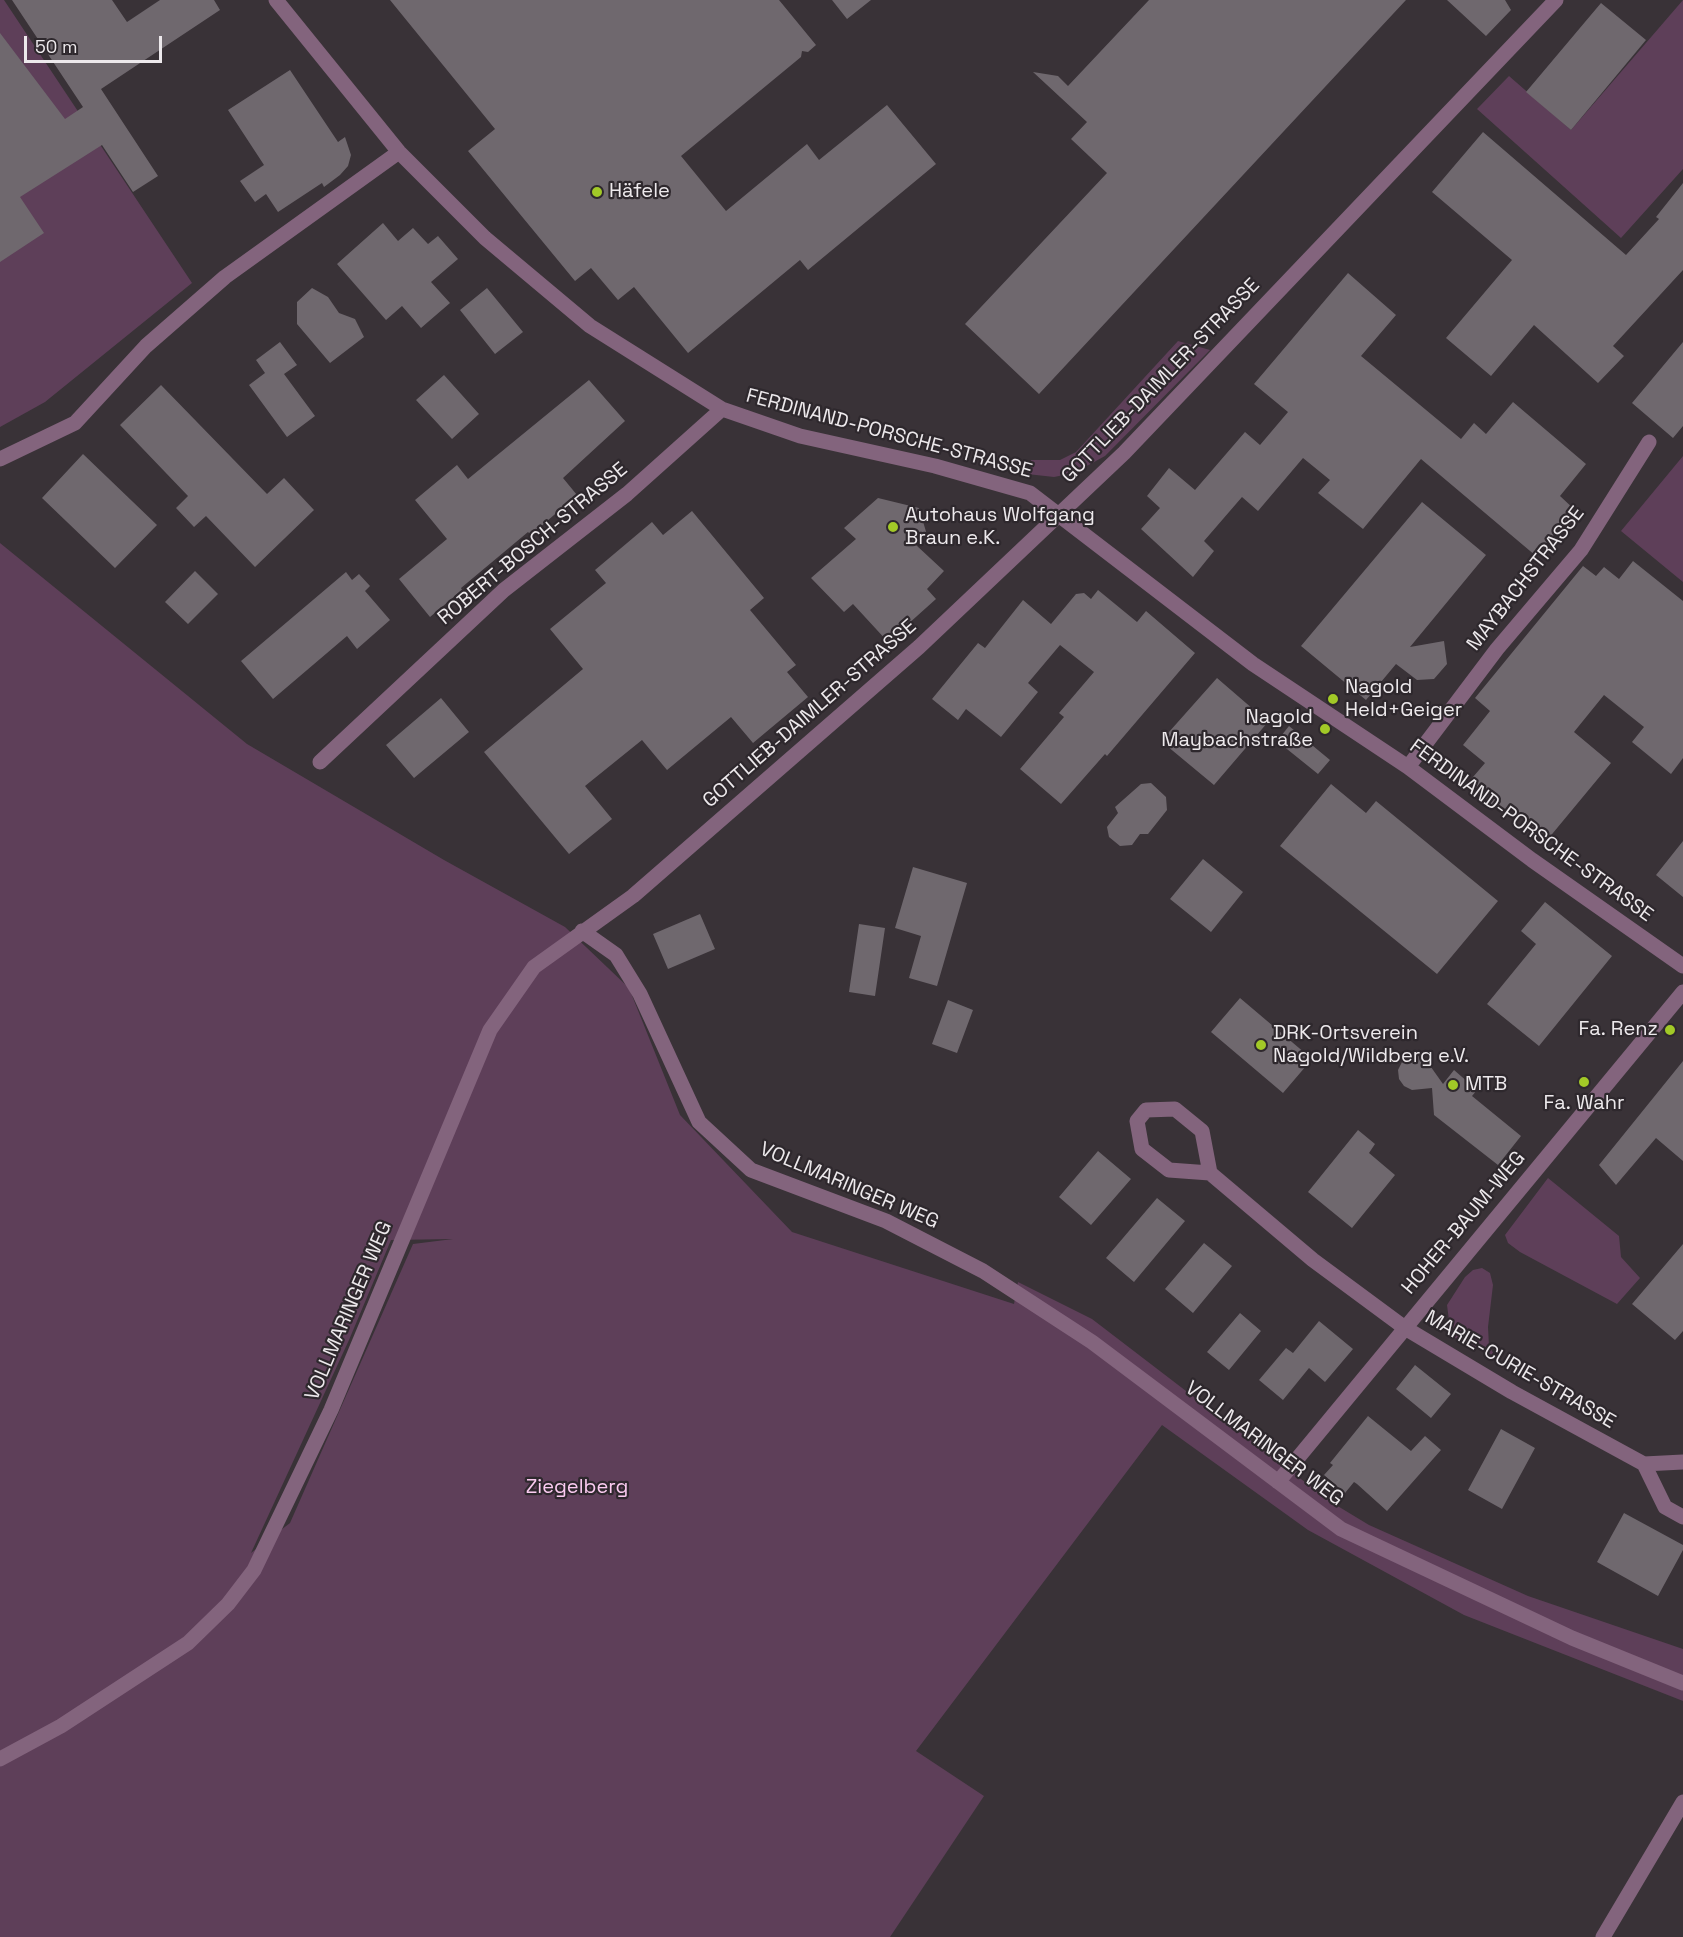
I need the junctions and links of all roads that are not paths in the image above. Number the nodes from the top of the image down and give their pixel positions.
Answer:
1 (276, 0) edge
2 (1556, 0) edge
3 (399, 152) junction
4 (722, 409) junction
5 (1649, 442) dead end
6 (0, 459) edge
7 (1059, 515) junction
8 (320, 762) dead end
9 (1408, 766) junction
10 (582, 931) junction
11 (1683, 966) edge
12 (1683, 992) edge
13 (1210, 1173) junction
14 (1405, 1328) junction
15 (1683, 1462) edge
16 (1644, 1464) junction
17 (1278, 1482) junction
18 (1683, 1516) edge
19 (1683, 1683) edge
20 (0, 1760) edge
21 (1683, 1803) edge
22 (1603, 1937) edge

1 - 3 street, FERDINAND-PORSCHE-STRASSE
2 - 7 street, GOTTLIEB-DAIMLER-STRASSE
3 - 4 street, FERDINAND-PORSCHE-STRASSE
3 - 6 street
4 - 7 street, FERDINAND-PORSCHE-STRASSE
4 - 8 street, ROBERT-BOSCH-STRASSE
5 - 9 street, MAYBACHSTRASSE
7 - 9 street, FERDINAND-PORSCHE-STRASSE
7 - 10 street, GOTTLIEB-DAIMLER-STRASSE
9 - 11 street, FERDINAND-PORSCHE-STRASSE
10 - 17 street, VOLLMARINGER WEG
10 - 20 street, VOLLMARINGER WEG
12 - 14 street, HOHER-BAUM-WEG
13 - 13 street
13 - 14 street, MARIE-CURIE-STRASSE
14 - 16 street, MARIE-CURIE-STRASSE
14 - 17 street, HOHER-BAUM-WEG
15 - 16 street
16 - 18 street
17 - 19 street, VOLLMARINGER WEG
21 - 22 street

